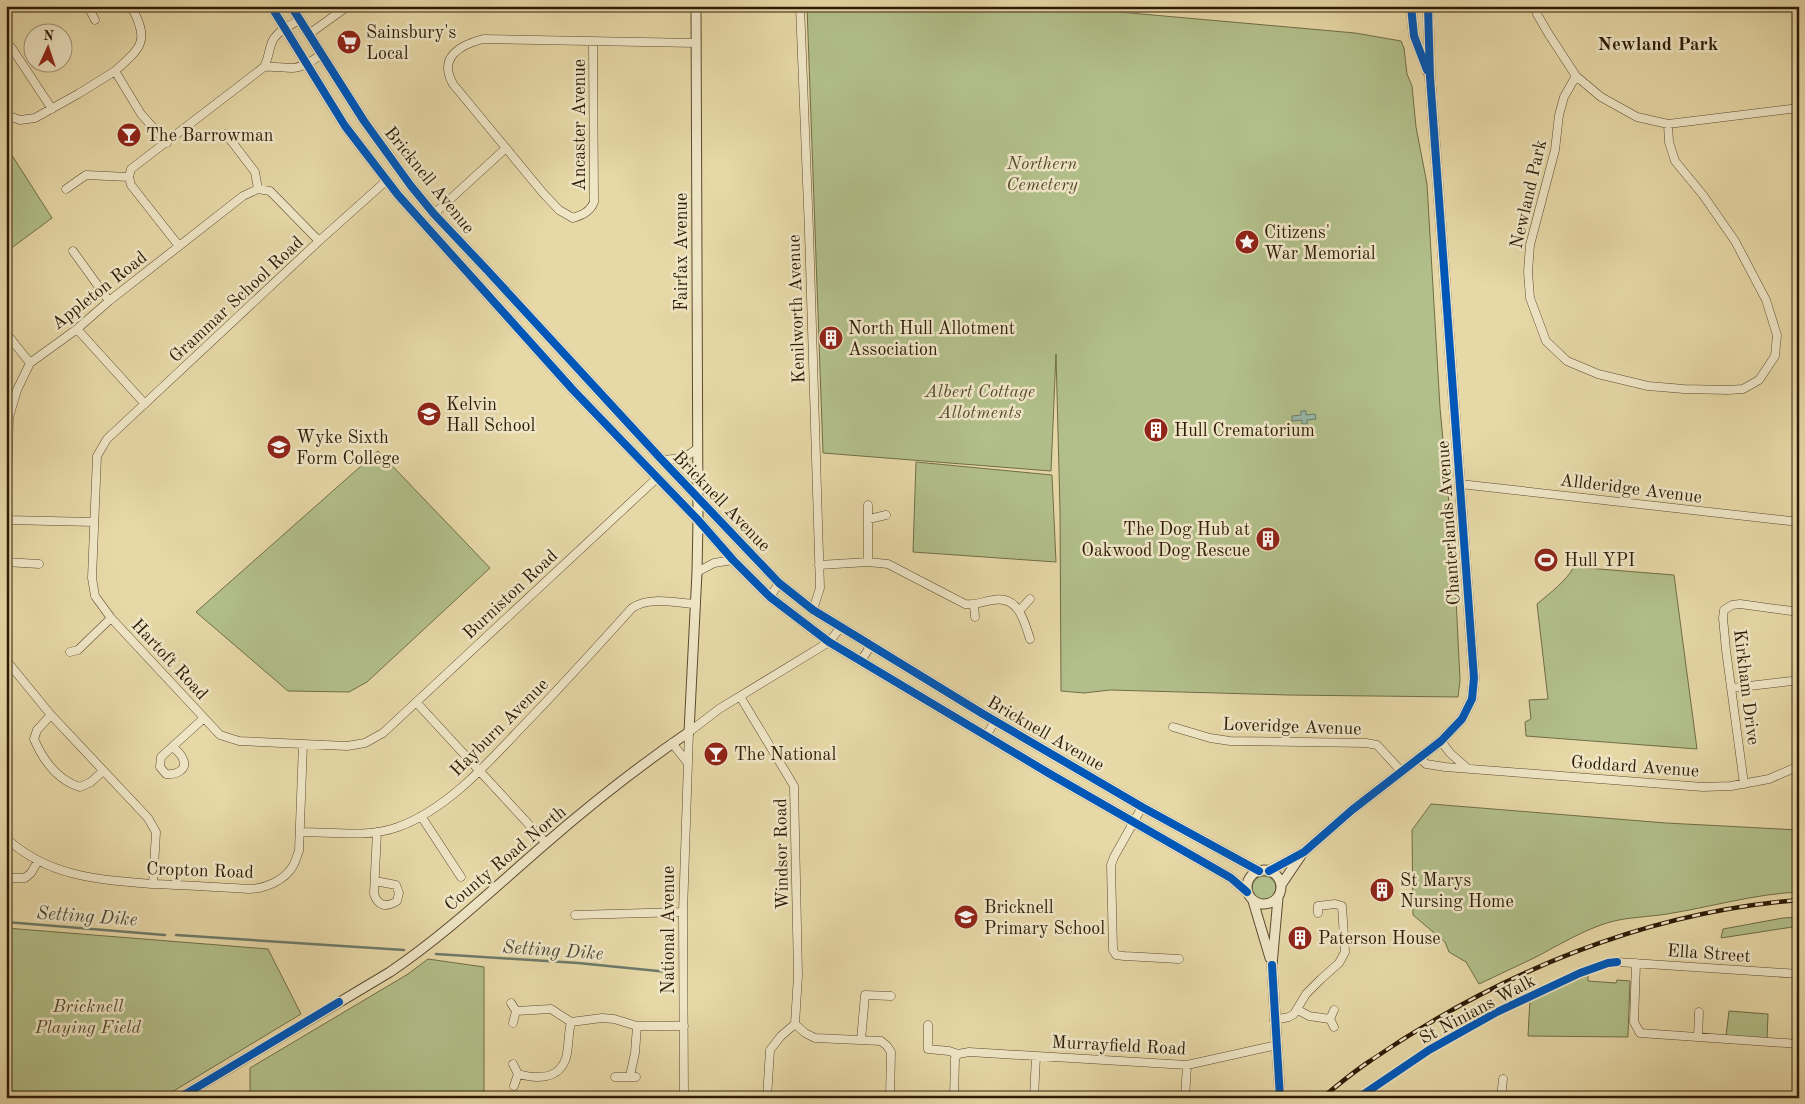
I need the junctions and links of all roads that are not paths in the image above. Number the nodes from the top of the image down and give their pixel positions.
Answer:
1 (88, 6) edge
2 (131, 6) edge
3 (271, 6) edge
4 (291, 6) edge
5 (348, 6) edge
6 (696, 6) edge
7 (800, 6) edge
8 (1411, 6) edge
9 (1428, 6) edge
10 (1536, 6) edge
11 (95, 20) dead end
12 (300, 20) junction
13 (284, 28) junction
14 (309, 34) junction
15 (593, 42) junction
16 (696, 43) junction
17 (11, 47) dead end
18 (321, 55) junction
19 (306, 63) junction
20 (264, 67) junction
21 (115, 70) junction
22 (1576, 76) junction
23 (1430, 77) junction
24 (1799, 108) edge
25 (52, 109) junction
26 (6, 114) edge
27 (1668, 124) junction
28 (226, 134) dead end
29 (167, 142) junction
30 (506, 148) junction
31 (130, 173) junction
32 (386, 181) junction
33 (66, 189) dead end
34 (258, 189) junction
35 (434, 214) junction
36 (319, 241) junction
37 (179, 246) junction
38 (73, 251) dead end
39 (487, 270) junction
40 (476, 281) junction
41 (109, 301) junction
42 (77, 328) junction
43 (6, 333) edge
44 (30, 363) junction
45 (146, 404) junction
46 (107, 439) joint
47 (698, 448) junction
48 (7, 451) edge
49 (662, 460) junction
50 (657, 478) junction
51 (1460, 484) junction
52 (698, 498) junction
53 (868, 505) dead end
54 (886, 515) dead end
55 (869, 518) junction
56 (7, 520) edge
57 (698, 520) junction
58 (94, 522) junction
59 (1799, 522) edge
60 (6, 530) edge
61 (733, 560) junction
62 (6, 562) edge
63 (868, 562) junction
64 (39, 564) dead end
65 (819, 565) junction
66 (697, 572) junction
67 (779, 584) junction
68 (770, 597) junction
69 (1030, 599) dead end
70 (696, 604) junction
71 (974, 605) junction
72 (813, 610) junction
73 (1020, 610) junction
74 (1799, 612) edge
75 (975, 617) dead end
76 (111, 618) junction
77 (841, 627) junction
78 (1030, 639) dead end
79 (829, 642) junction
80 (871, 645) junction
81 (70, 652) dead end
82 (6, 660) edge
83 (861, 661) junction
84 (1792, 681) dead end
85 (1732, 688) junction
86 (741, 698) junction
87 (416, 702) junction
88 (51, 715) junction
89 (204, 718) junction
90 (996, 720) junction
91 (1173, 727) dead end
92 (689, 732) junction
93 (383, 733) joint
94 (986, 736) junction
95 (1441, 741) junction
96 (672, 743) junction
97 (303, 744) junction
98 (173, 747) dead end
99 (1419, 757) junction
100 (687, 762) junction
101 (1799, 766) edge
102 (1467, 768) junction
103 (480, 769) junction
104 (103, 771) junction
105 (1401, 771) junction
106 (1744, 784) junction
107 (1142, 807) junction
108 (421, 816) junction
109 (1134, 822) junction
110 (300, 832) junction
111 (377, 832) junction
112 (6, 838) edge
113 (546, 843) junction
114 (1304, 852) junction
115 (38, 861) junction
116 (1259, 871) junction
117 (1270, 871) junction
118 (461, 877) dead end
119 (6, 878) edge
120 (375, 881) dead end
121 (153, 884) junction
122 (1281, 885) junction
123 (1247, 892) junction
124 (1278, 898) junction
125 (1253, 901) junction
126 (683, 912) junction
127 (1318, 913) dead end
128 (575, 915) dead end
129 (1179, 959) dead end
130 (1617, 962) dead end
131 (1636, 963) junction
132 (1272, 965) junction
133 (1799, 974) edge
134 (891, 996) dead end
135 (512, 1003) dead end
136 (1298, 1010) junction
137 (1334, 1010) dead end
138 (516, 1011) junction
139 (1699, 1012) dead end
140 (1798, 1018) edge
141 (1330, 1019) junction
142 (1274, 1020) junction
143 (571, 1022) junction
144 (513, 1023) dead end
145 (795, 1024) junction
146 (928, 1025) dead end
147 (637, 1026) junction
148 (684, 1026) junction
149 (1334, 1028) dead end
150 (1698, 1037) junction
151 (861, 1040) junction
152 (1798, 1044) edge
153 (1277, 1045) junction
154 (958, 1054) junction
155 (1036, 1056) junction
156 (513, 1064) dead end
157 (1186, 1065) junction
158 (518, 1074) junction
159 (615, 1077) dead end
160 (1503, 1079) dead end
161 (514, 1086) dead end
162 (179, 1098) edge
163 (684, 1098) edge
164 (767, 1098) edge
165 (890, 1098) edge
166 (954, 1098) edge
167 (1034, 1098) edge
168 (1185, 1098) edge
169 (1280, 1098) edge
170 (1501, 1098) edge

1 - 11 street
2 - 21 street
3 - 13 street, Bricknell Avenue
4 - 12 street, Bricknell Avenue
5 - 14 street
6 - 16 street, Fairfax Avenue
7 - 65 street, Kenilworth Avenue
8 - 23 street, Chanterlands Avenue
9 - 23 street, Chanterlands Avenue
10 - 22 street
12 - 13 street
12 - 14 street, Bricknell Avenue
13 - 19 street, Bricknell Avenue
13 - 20 street
14 - 18 street, Bricknell Avenue
15 - 16 street, Ancaster Avenue
15 - 30 street, Ancaster Avenue
15 - 30 street, Ancaster Avenue
16 - 47 street, Fairfax Avenue
17 - 25 street
18 - 19 street
18 - 35 street, Bricknell Avenue
19 - 20 street
19 - 32 street, Bricknell Avenue
20 - 29 street
21 - 25 street
21 - 29 street
22 - 27 street
22 - 27 street, Newland Park
23 - 51 street, Chanterlands Avenue
24 - 27 street
25 - 26 street
28 - 34 street
29 - 31 street
30 - 35 street
31 - 33 street
31 - 37 street
32 - 36 street, Grammar School Road
32 - 40 street, Bricknell Avenue
34 - 36 street
34 - 37 street, Appleton Road
35 - 39 street, Bricknell Avenue
36 - 45 street, Grammar School Road
37 - 41 street, Appleton Road
38 - 41 street
39 - 40 street
39 - 49 street, Bricknell Avenue
40 - 50 street, Bricknell Avenue
41 - 42 street, Appleton Road
42 - 44 street, Appleton Road
42 - 45 street
43 - 44 street
44 - 48 street, Appleton Road
45 - 46 street, Grammar School Road
46 - 58 street, Hartoft Road
47 - 49 street, Bricknell Avenue
47 - 52 street, Fairfax Avenue
48 - 56 street, Appleton Road
49 - 52 street, Bricknell Avenue
50 - 57 street, Bricknell Avenue
50 - 87 street, Burniston Road
51 - 59 street, Allderidge Avenue
51 - 95 street, Chanterlands Avenue
52 - 57 street, National Avenue
52 - 67 street, Bricknell Avenue
53 - 55 street
54 - 55 street
55 - 63 street
56 - 58 street
56 - 60 street, Appleton Road
57 - 61 street, Bricknell Avenue
57 - 66 street, National Avenue
58 - 76 street, Hartoft Road
61 - 66 street, Bricknell Avenue
61 - 68 street, Bricknell Avenue
62 - 64 street
63 - 65 street
63 - 71 street
65 - 72 street, Kenilworth Avenue
66 - 70 street, National Avenue
67 - 68 street
67 - 72 street, Bricknell Avenue
68 - 79 street, Bricknell Avenue
69 - 73 street
70 - 92 street, National Avenue
70 - 103 street, Hayburn Avenue
71 - 73 street
71 - 75 street
72 - 77 street, Bricknell Avenue
73 - 78 street
74 - 85 street, Kirkham Drive
76 - 81 street
76 - 89 street, Hartoft Road
77 - 79 street, County Road North
77 - 80 street, Bricknell Avenue
79 - 83 street, Bricknell Avenue
79 - 86 street, County Road North
80 - 83 street
80 - 90 street, Bricknell Avenue
82 - 88 street
83 - 94 street, Bricknell Avenue
84 - 85 street
85 - 106 street, Kirkham Drive
86 - 92 street, County Road North
86 - 145 street, Windsor Road
87 - 93 street, Burniston Road
87 - 103 street
88 - 104 street
88 - 104 street
89 - 97 street, Hartoft Road
89 - 98 street
90 - 94 street
90 - 107 street, Bricknell Avenue
91 - 105 street, Loveridge Avenue
92 - 96 street, County Road North
92 - 100 street, National Avenue
93 - 97 street, Hartoft Road
94 - 109 street, Bricknell Avenue
95 - 99 street, Chanterlands Avenue
95 - 102 street
96 - 100 street
96 - 113 street, County Road North
97 - 110 street, Cropton Road
99 - 102 street, Goddard Avenue
99 - 105 street, Chanterlands Avenue
100 - 126 street, National Avenue
101 - 106 street, Goddard Avenue
102 - 106 street, Goddard Avenue
103 - 108 street, Hayburn Avenue
103 - 113 street
104 - 121 street
105 - 114 street, Chanterlands Avenue
107 - 109 street
107 - 116 street, Bricknell Avenue
108 - 111 street, Hayburn Avenue
108 - 118 street
109 - 123 street, Bricknell Avenue
109 - 129 street
110 - 111 street, Hayburn Avenue
110 - 121 street, Cropton Road
111 - 120 street
112 - 115 street, Cropton Road
113 - 162 street, County Road North
114 - 117 street, Chanterlands Avenue
114 - 122 street, Chanterlands Avenue
115 - 119 street
115 - 121 street, Cropton Road
116 - 117 street
116 - 123 street
117 - 122 street
122 - 124 street
123 - 125 street
124 - 125 street
124 - 132 street
125 - 132 street
126 - 128 street
126 - 148 street, National Avenue
127 - 136 street
130 - 131 street, Ella Street
131 - 133 street, Ella Street
131 - 150 street
132 - 142 street
134 - 151 street
135 - 138 street
136 - 141 street
136 - 142 street
137 - 141 street
138 - 143 street
138 - 144 street
139 - 150 street
140 - 152 street
141 - 149 street
142 - 153 street
143 - 147 street
143 - 158 street
145 - 151 street
145 - 164 street
146 - 154 street, Murrayfield Road
147 - 148 street
147 - 159 street
148 - 163 street, National Avenue
150 - 152 street
151 - 165 street
153 - 157 street, Murrayfield Road
153 - 169 street
154 - 155 street, Murrayfield Road
154 - 166 street
155 - 157 street, Murrayfield Road
155 - 167 street
156 - 158 street
157 - 168 street
158 - 161 street
160 - 170 street

